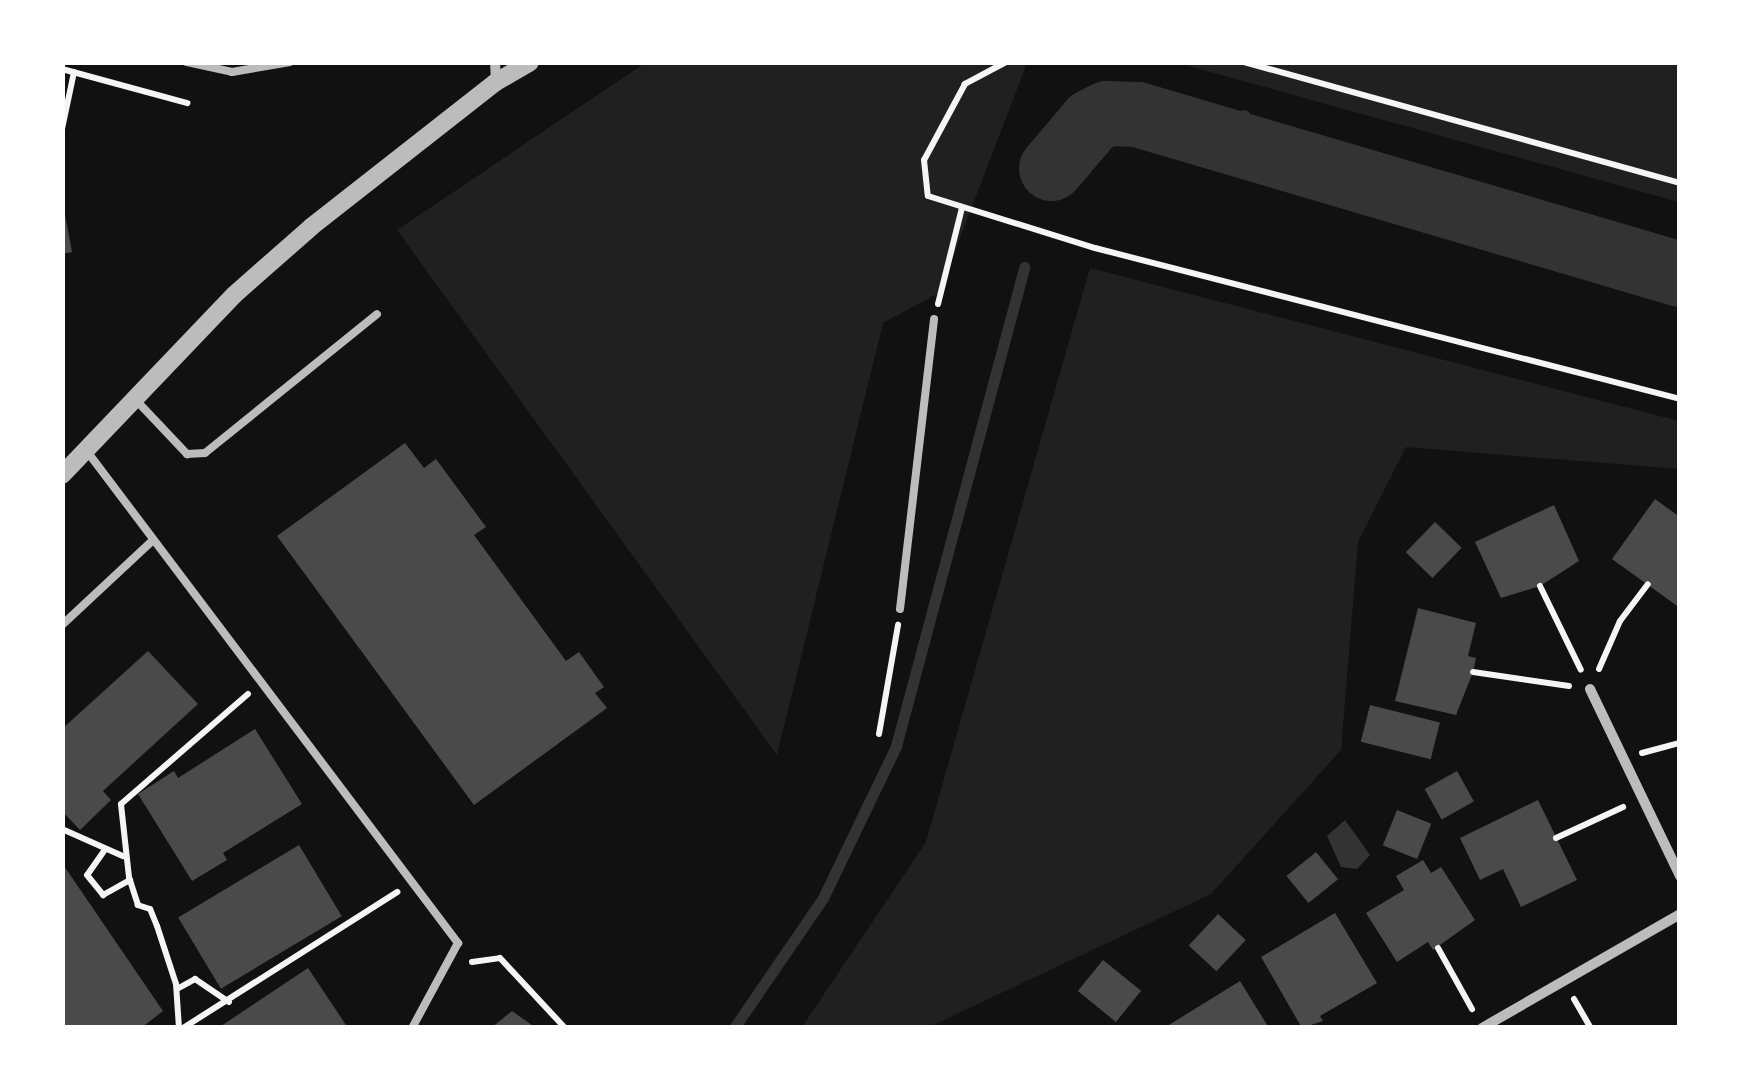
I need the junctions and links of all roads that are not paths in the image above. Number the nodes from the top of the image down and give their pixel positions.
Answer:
1 (188, 62) edge
2 (290, 62) edge
3 (530, 62) edge
4 (495, 72) edge
5 (377, 314) dead end
6 (934, 319) road end
7 (135, 399) junction
8 (86, 450) junction
9 (62, 476) edge
10 (151, 542) junction
11 (900, 609) road end
12 (62, 625) edge
13 (1590, 689) road end
14 (1680, 876) edge
15 (1680, 914) edge
16 (412, 1028) edge
17 (1482, 1028) edge

1 - 2 lane
3 - 4 street
4 - 7 street
5 - 7 lane
6 - 11 lane
7 - 8 street
8 - 9 street
8 - 10 lane
10 - 12 lane
10 - 16 lane
13 - 14 street
15 - 17 street

